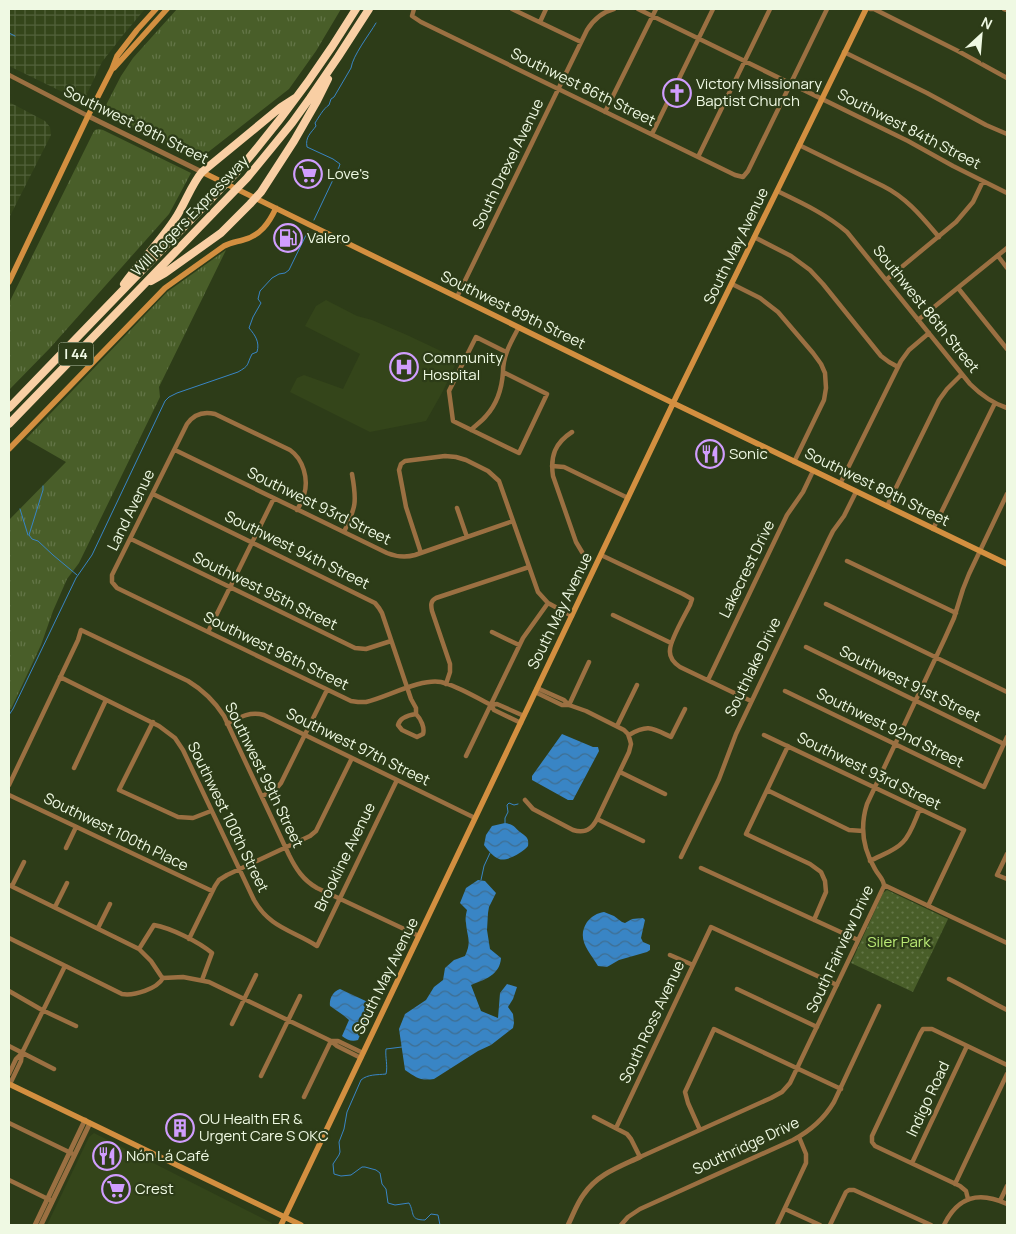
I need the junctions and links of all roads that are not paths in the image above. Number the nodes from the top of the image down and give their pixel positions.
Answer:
1 (156, 9) edge
2 (167, 9) edge
3 (356, 9) edge
4 (368, 9) edge
5 (414, 9) edge
6 (512, 9) edge
7 (546, 9) edge
8 (612, 9) edge
9 (638, 9) edge
10 (656, 9) edge
11 (713, 9) edge
12 (770, 9) edge
13 (827, 9) edge
14 (866, 9) edge
15 (870, 9) edge
16 (1004, 9) edge
17 (1007, 10) edge
18 (652, 15) junction
19 (540, 22) junction
20 (699, 38) junction
21 (581, 42) junction
22 (844, 52) junction
23 (338, 57) junction
24 (745, 60) junction
25 (112, 69) junction
26 (9, 76) edge
27 (1007, 78) edge
28 (791, 83) junction
29 (559, 89) junction
30 (300, 94) junction
31 (822, 98) junction
32 (606, 112) junction
33 (88, 116) junction
34 (652, 134) junction
35 (1007, 134) edge
36 (799, 145) junction
37 (698, 156) junction
38 (202, 172) junction
39 (984, 181) junction
40 (777, 191) junction
41 (1007, 193) edge
42 (255, 198) junction
43 (276, 208) junction
44 (754, 237) junction
45 (939, 237) junction
46 (1007, 248) edge
47 (998, 256) junction
48 (1007, 268) edge
49 (886, 280) junction
50 (9, 282) edge
51 (144, 284) junction
52 (732, 284) junction
53 (958, 288) junction
54 (457, 297) junction
55 (103, 311) junction
56 (918, 320) junction
57 (519, 327) junction
58 (929, 333) junction
59 (1007, 349) edge
60 (506, 352) junction
61 (898, 367) junction
62 (503, 372) junction
63 (962, 374) junction
64 (673, 403) junction
65 (994, 403) junction
66 (9, 408) edge
67 (1007, 408) edge
68 (9, 424) edge
69 (471, 430) junction
70 (572, 432) dead end
71 (9, 449) edge
72 (175, 450) junction
73 (794, 462) junction
74 (552, 466) junction
75 (813, 471) junction
76 (352, 474) dead end
77 (840, 484) junction
78 (856, 492) junction
79 (153, 494) junction
80 (1007, 494) edge
81 (274, 498) junction
82 (628, 498) junction
83 (887, 506) junction
84 (457, 508) dead end
85 (298, 510) junction
86 (513, 521) junction
87 (933, 529) junction
88 (344, 532) junction
89 (467, 537) junction
90 (131, 539) junction
91 (252, 542) junction
92 (980, 550) junction
93 (582, 552) dead end
94 (421, 553) junction
95 (601, 555) junction
96 (847, 561) dead end
97 (1007, 564) edge
98 (529, 567) junction
99 (112, 582) joint
100 (230, 587) junction
101 (548, 603) junction
102 (826, 604) dead end
103 (956, 613) junction
104 (613, 615) dead end
105 (572, 616) junction
106 (208, 632) junction
107 (492, 632) dead end
108 (391, 641) junction
109 (672, 643) junction
110 (519, 645) junction
111 (806, 647) dead end
112 (936, 657) junction
113 (590, 662) dead end
114 (60, 677) junction
115 (708, 680) junction
116 (446, 684) junction
117 (637, 685) dead end
118 (408, 688) junction
119 (327, 690) junction
120 (536, 690) junction
121 (785, 691) dead end
122 (1007, 692) edge
123 (106, 700) junction
124 (751, 701) junction
125 (916, 701) junction
126 (491, 705) junction
127 (569, 705) junction
128 (685, 709) dead end
129 (416, 714) junction
130 (524, 716) junction
131 (153, 722) junction
132 (520, 723) junction
133 (227, 724) junction
134 (617, 726) junction
135 (305, 735) junction
136 (629, 735) junction
137 (764, 735) dead end
138 (1007, 737) edge
139 (895, 744) junction
140 (1004, 744) junction
141 (788, 746) junction
142 (466, 756) dead end
143 (352, 758) junction
144 (74, 768) dead end
145 (620, 772) junction
146 (396, 780) junction
147 (9, 784) edge
148 (874, 788) junction
149 (767, 790) junction
150 (665, 794) dead end
151 (9, 795) edge
152 (262, 796) junction
153 (525, 800) dead end
154 (920, 809) junction
155 (212, 810) junction
156 (475, 818) junction
157 (597, 819) junction
158 (76, 826) junction
159 (863, 831) junction
160 (643, 841) dead end
161 (66, 848) dead end
162 (286, 848) junction
163 (1007, 854) edge
164 (681, 857) dead end
165 (870, 861) junction
166 (24, 862) dead end
167 (701, 868) dead end
168 (240, 869) junction
169 (1007, 879) edge
170 (66, 883) dead end
171 (10, 885) edge
172 (884, 885) junction
173 (212, 892) junction
174 (339, 899) junction
175 (110, 904) dead end
176 (928, 906) junction
177 (55, 907) junction
178 (814, 920) junction
179 (98, 928) junction
180 (419, 936) junction
181 (9, 938) edge
182 (189, 939) junction
183 (858, 940) junction
184 (1007, 942) edge
185 (317, 946) joint
186 (140, 949) junction
187 (670, 954) dead end
188 (692, 965) junction
189 (64, 966) junction
190 (256, 975) dead end
191 (163, 978) junction
192 (949, 979) dead end
193 (202, 980) junction
194 (837, 985) junction
195 (737, 989) dead end
196 (9, 991) edge
197 (300, 996) dead end
198 (245, 998) junction
199 (879, 1006) dead end
200 (42, 1010) junction
201 (1007, 1010) edge
202 (288, 1019) junction
203 (232, 1024) dead end
204 (76, 1026) dead end
205 (817, 1027) junction
206 (331, 1041) junction
207 (9, 1046) edge
208 (967, 1046) junction
209 (22, 1053) junction
210 (362, 1056) junction
211 (1007, 1065) edge
212 (797, 1068) junction
213 (54, 1069) dead end
214 (9, 1074) edge
215 (1007, 1074) edge
216 (260, 1076) dead end
217 (9, 1084) edge
218 (841, 1089) junction
219 (304, 1097) dead end
220 (594, 1117) dead end
221 (88, 1122) junction
222 (9, 1123) edge
223 (616, 1128) junction
224 (700, 1130) junction
225 (799, 1137) junction
226 (72, 1154) junction
227 (640, 1157) junction
228 (912, 1163) junction
229 (9, 1180) edge
230 (955, 1184) junction
231 (1007, 1186) edge
232 (968, 1199) junction
233 (50, 1200) junction
234 (1000, 1201) junction
235 (1007, 1204) edge
236 (785, 1209) junction
237 (285, 1218) junction
238 (35, 1225) edge
239 (41, 1225) edge
240 (281, 1225) edge
241 (301, 1225) edge
242 (568, 1225) edge
243 (621, 1225) edge
244 (778, 1225) edge
245 (820, 1225) edge
246 (830, 1225) edge
247 (932, 1225) edge
248 (944, 1225) edge

1 - 25 main road
2 - 25 main road
3 - 30 highway, Will Rogers Expressway / I 44
4 - 23 highway, Will Rogers Expressway / I 44
5 - 29 street, Southwest 86th Street
6 - 19 street
7 - 19 street
8 - 21 street
9 - 18 street, Southwest 84th Street
10 - 18 street
11 - 20 street
12 - 24 street
13 - 28 street
14 - 22 main road, South May Avenue
15 - 27 street
16 - 17 street
18 - 20 street, Southwest 84th Street
18 - 32 street
19 - 21 street
20 - 24 street, Southwest 84th Street
20 - 34 street
21 - 29 street, South Drexel Avenue
22 - 31 main road, South May Avenue
22 - 35 street
23 - 42 highway
23 - 51 highway, Will Rogers Expressway / I 44
24 - 28 street, Southwest 84th Street
24 - 37 street
25 - 33 main road
26 - 33 street, Southwest 89th Street
28 - 31 street, Southwest 84th Street
28 - 37 street, Southwest 86th Street
29 - 32 street, Southwest 86th Street
29 - 54 street, South Drexel Avenue
30 - 38 highway
30 - 55 highway, Will Rogers Expressway / I 44
31 - 36 main road, South May Avenue
31 - 39 street, Southwest 84th Street
32 - 34 street, Southwest 86th Street
33 - 38 street, Southwest 89th Street
33 - 50 main road
34 - 37 street, Southwest 86th Street
36 - 40 main road, South May Avenue
36 - 45 street
38 - 42 main road, Southwest 89th Street
38 - 55 highway
39 - 41 street, Southwest 84th Street
39 - 45 street
40 - 44 main road, South May Avenue
40 - 49 street, Southwest 86th Street
42 - 43 main road, Southwest 89th Street
42 - 51 highway
43 - 54 main road, Southwest 89th Street
43 - 71 main road
44 - 52 main road, South May Avenue
44 - 61 street
45 - 49 street
46 - 47 street
47 - 48 street
47 - 53 street
49 - 56 street, Southwest 86th Street
51 - 68 highway, Will Rogers Expressway / I 44
52 - 64 main road, South May Avenue
52 - 73 street
53 - 56 street
53 - 59 street
54 - 57 main road, Southwest 89th Street
55 - 66 highway, Will Rogers Expressway / I 44
56 - 58 street, Southwest 86th Street
57 - 60 street
57 - 64 main road, Southwest 89th Street
58 - 61 street
58 - 63 street, Southwest 86th Street
60 - 62 street
60 - 69 street
61 - 77 street
62 - 69 street
62 - 69 street
63 - 65 street, Southwest 86th Street
63 - 83 street
64 - 73 main road, Southwest 89th Street
64 - 82 main road, South May Avenue
65 - 67 street, Southwest 86th Street
65 - 87 street
70 - 74 street
72 - 79 street, Land Avenue
72 - 81 street, Southwest 93rd Street
72 - 85 street
73 - 75 main road, Southwest 89th Street
74 - 82 street
74 - 93 street
75 - 77 main road, Southwest 89th Street
75 - 115 street, Lakecrest Drive
76 - 88 street
77 - 78 main road, Southwest 89th Street
78 - 83 main road, Southwest 89th Street
78 - 124 street, Southlake Drive
79 - 90 street, Land Avenue
79 - 91 street, Southwest 94th Street
80 - 92 street, South Fairview Drive
81 - 85 street, Southwest 93rd Street
81 - 91 street
82 - 95 main road, South May Avenue
83 - 87 main road, Southwest 89th Street
84 - 89 street
85 - 88 street, Southwest 93rd Street
86 - 89 street, Southwest 93rd Street
86 - 94 street
86 - 98 street
87 - 92 main road, Southwest 89th Street
88 - 94 street, Southwest 93rd Street
89 - 94 street, Southwest 93rd Street
90 - 99 street, Land Avenue
90 - 100 street, Southwest 95th Street
91 - 100 street
91 - 108 street, Southwest 94th Street
92 - 97 main road, Southwest 89th Street
92 - 103 street, South Fairview Drive
95 - 105 main road, South May Avenue
95 - 109 street
96 - 103 street
98 - 101 street
98 - 116 street
99 - 106 street, Southwest 96th Street
100 - 106 street
100 - 108 street, Southwest 95th Street
101 - 105 street
101 - 110 street
102 - 112 street
103 - 112 street, South Fairview Drive
104 - 109 street
105 - 120 main road, South May Avenue
106 - 119 street, Southwest 96th Street
107 - 110 street
108 - 118 street, Southwest 94th Street
109 - 115 street
110 - 126 street
111 - 125 street, Southwest 91st Street
112 - 122 street
112 - 125 street, South Fairview Drive
113 - 127 street
114 - 123 street, Southwest 100th Street
114 - 133 street, Southwest 99th Street
114 - 147 street
115 - 124 street
116 - 118 street, Southwest 96th Street
116 - 126 street, Southwest 96th Street
117 - 134 street
118 - 119 street, Southwest 96th Street
118 - 129 street, Southwest 94th Street
119 - 135 street
120 - 127 street
120 - 130 main road, South May Avenue
121 - 139 street, Southwest 92nd Street
123 - 131 street, Southwest 100th Street
123 - 144 street
124 - 164 street, Southlake Drive
125 - 139 street, South Fairview Drive
125 - 140 street, Southwest 91st Street
126 - 130 street, Southwest 96th Street
126 - 132 street, Southwest 96th Street
126 - 142 street
127 - 134 street
128 - 136 street
129 - 129 street, Southwest 94th Street
130 - 132 main road, South May Avenue
131 - 155 street, Southwest 100th Street
131 - 155 street
132 - 156 main road, South May Avenue
133 - 135 street, Southwest 97th Street
133 - 152 street, Southwest 99th Street
134 - 136 street
135 - 143 street, Southwest 97th Street
135 - 152 street
136 - 145 street
137 - 141 street, Southwest 93rd Street
138 - 140 street
139 - 140 street, Southwest 92nd Street
139 - 148 street, South Fairview Drive
141 - 148 street, Southwest 93rd Street
141 - 149 street
143 - 146 street, Southwest 97th Street
143 - 162 street
145 - 150 street
145 - 157 street
146 - 156 street, Southwest 97th Street
146 - 174 street, Brookline Avenue
148 - 154 street, Southwest 93rd Street
148 - 159 street, South Fairview Drive
149 - 159 street
149 - 178 street
151 - 158 street, Southwest 100th Place
152 - 162 street, Southwest 99th Street
153 - 157 street
154 - 165 street
154 - 176 street, Southwest 93rd Street
155 - 168 street, Southwest 100th Street
156 - 180 main road, South May Avenue
157 - 160 street
158 - 161 street
158 - 173 street, Southwest 100th Place
159 - 165 street, South Fairview Drive
162 - 168 street
162 - 174 street, Southwest 99th Street
163 - 169 street
165 - 172 street, South Fairview Drive
166 - 171 street
167 - 178 street
168 - 173 street
168 - 185 street, Southwest 100th Street
170 - 177 street
171 - 177 street
172 - 176 street
172 - 183 street, South Fairview Drive
173 - 182 street
174 - 180 street, Southwest 99th Street
174 - 185 street, Brookline Avenue
175 - 179 street
176 - 184 street
177 - 179 street
178 - 183 street
179 - 186 street
180 - 210 main road, South May Avenue
181 - 189 street
182 - 186 street
182 - 193 street
183 - 194 street, South Fairview Drive
186 - 191 street
187 - 188 street
188 - 194 street, South Ross Avenue
188 - 223 street, South Ross Avenue
189 - 191 street
189 - 200 street
190 - 198 street
191 - 193 street
192 - 201 street
193 - 198 street
194 - 205 street, South Fairview Drive
195 - 205 street
196 - 200 street
197 - 202 street
198 - 202 street
198 - 203 street
199 - 218 street, Southridge Drive
200 - 204 street
200 - 209 street
202 - 206 street
202 - 216 street
205 - 212 street, South Fairview Drive
206 - 210 street
206 - 219 street
207 - 209 street
208 - 211 street
208 - 228 street, Indigo Road
208 - 228 street
209 - 213 street
209 - 214 street
209 - 217 street
210 - 237 main road, South May Avenue
212 - 218 street
212 - 224 street, South Fairview Drive
212 - 224 street
215 - 230 street
217 - 221 main road
218 - 225 street, Southridge Drive
220 - 223 street
221 - 226 street
221 - 237 main road
222 - 226 street
223 - 227 street
224 - 227 street, South Fairview Drive
225 - 236 street
225 - 243 street, Southridge Drive
226 - 233 street
227 - 242 street, South Fairview Drive
228 - 230 street
229 - 233 street
230 - 232 street
231 - 234 street
232 - 234 street
232 - 248 street
233 - 238 street
233 - 239 street
234 - 235 street
236 - 244 street
236 - 245 street
237 - 240 main road, South May Avenue
237 - 241 main road
246 - 247 street

